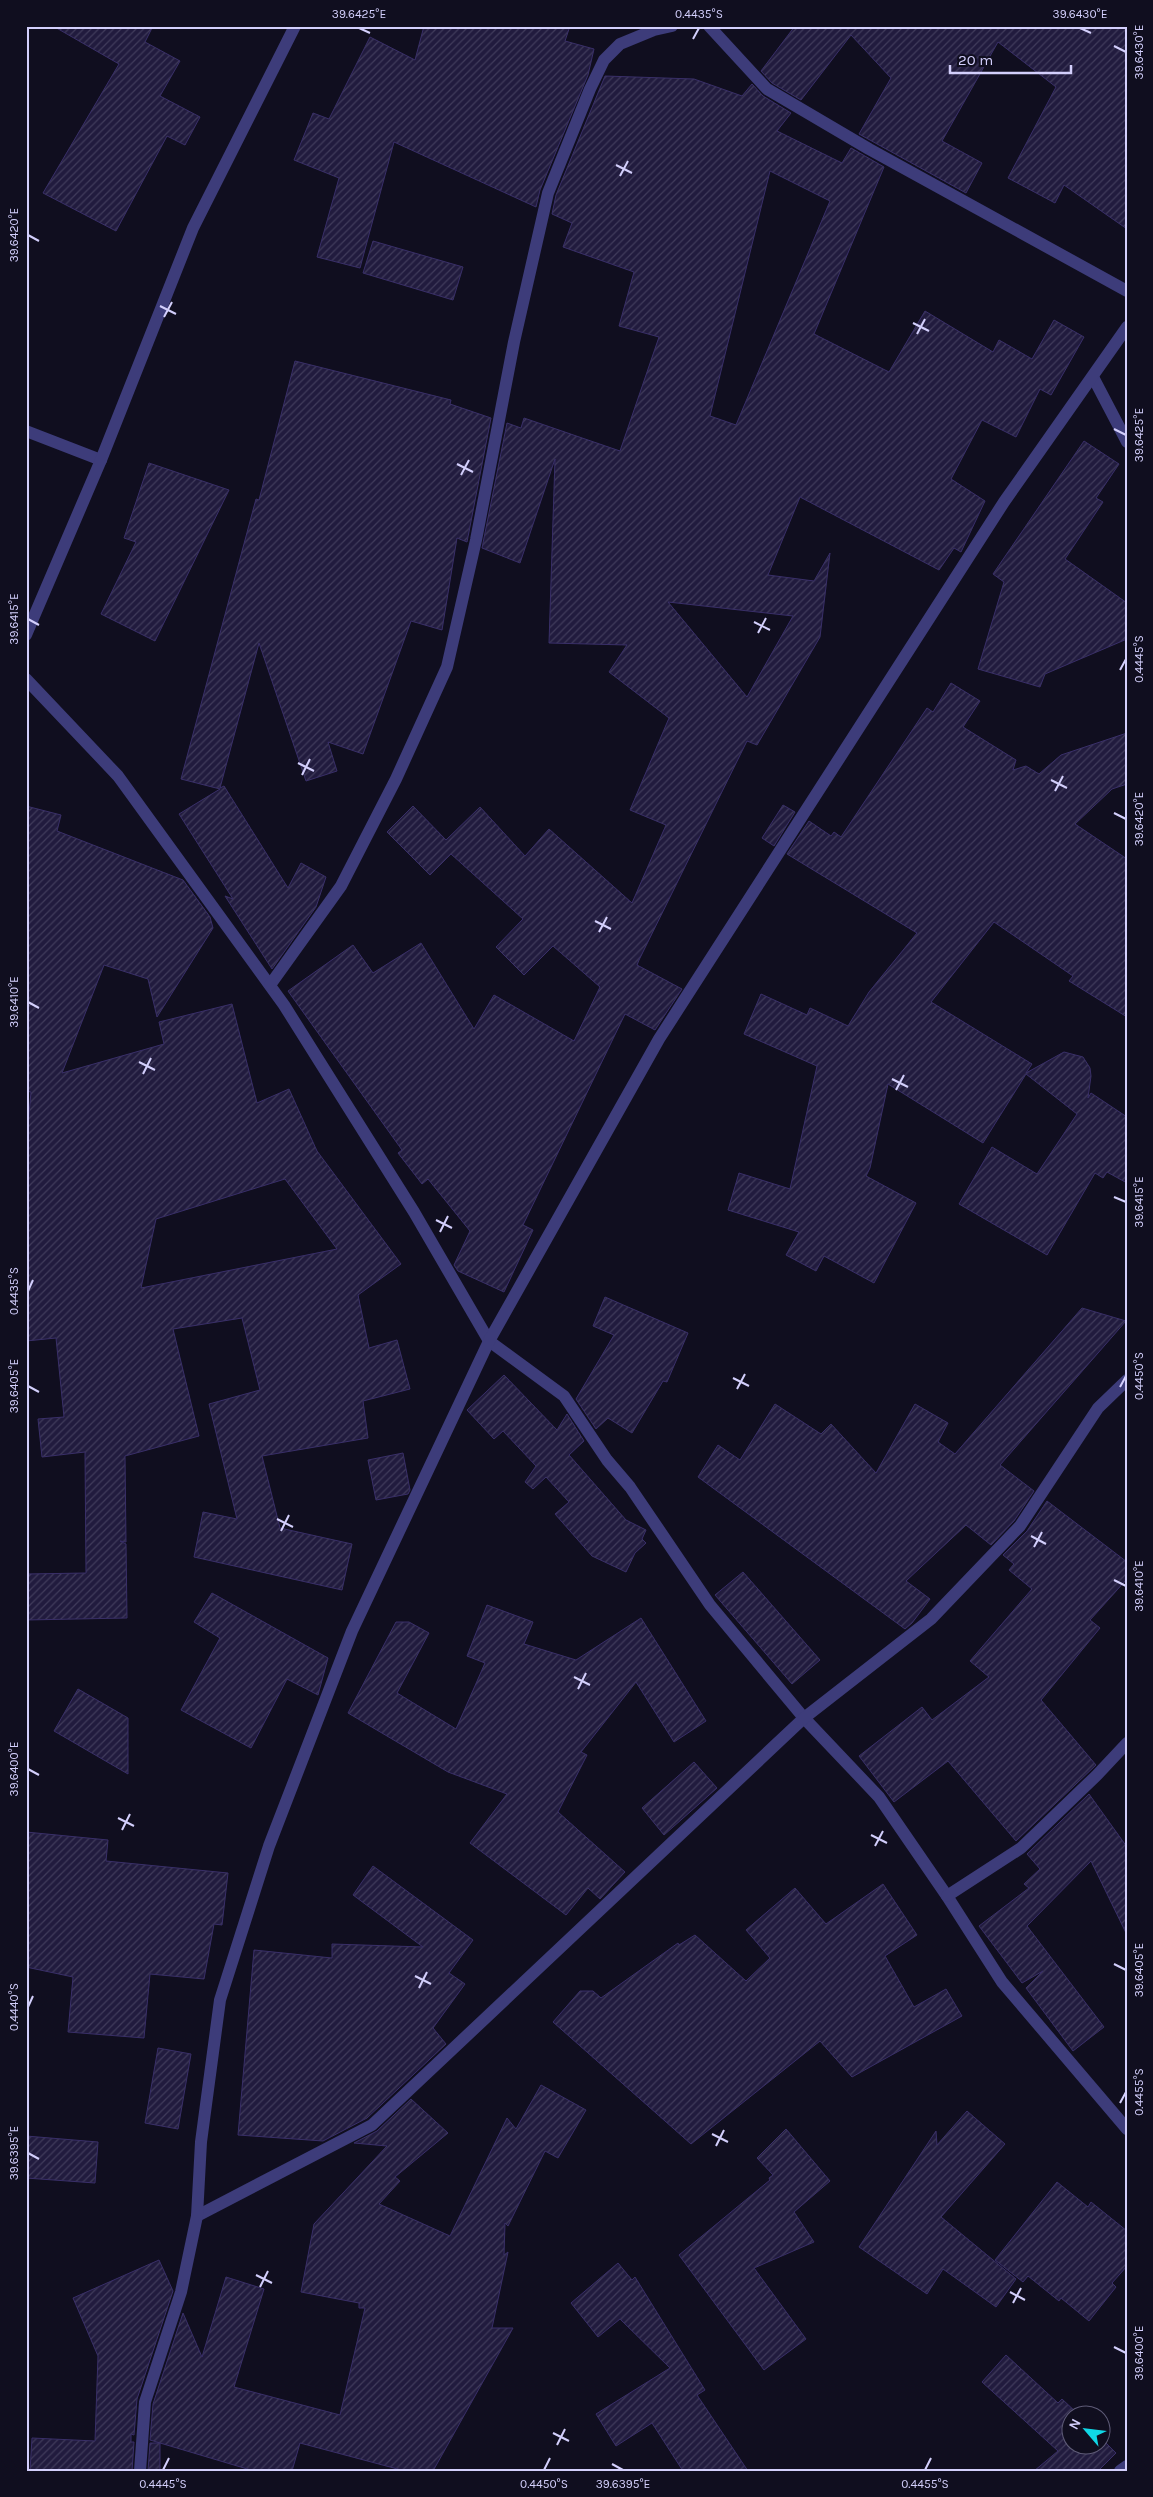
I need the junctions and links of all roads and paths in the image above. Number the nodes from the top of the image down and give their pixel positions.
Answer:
1 (295, 26) edge
2 (672, 26) edge
3 (709, 26) edge
4 (1127, 291) edge
5 (1127, 327) edge
6 (1093, 377) junction
7 (26, 431) edge
8 (1127, 442) edge
9 (101, 460) junction
10 (26, 635) edge
11 (26, 679) edge
12 (270, 985) junction
13 (489, 1341) junction
14 (1127, 1380) edge
15 (804, 1718) junction
16 (1127, 1743) edge
17 (947, 1896) junction
18 (1127, 2129) edge
19 (197, 2216) junction
20 (1127, 2466) edge
21 (140, 2471) edge
22 (1120, 2471) edge

1 - 9 street
2 - 12 street
3 - 4 street
5 - 6 street
6 - 8 street
6 - 13 street
7 - 9 street
9 - 10 street
11 - 12 street
12 - 13 street
13 - 15 street
13 - 19 street
14 - 15 street
15 - 17 street
15 - 19 street
16 - 17 street
17 - 18 street
19 - 21 street
20 - 22 street

